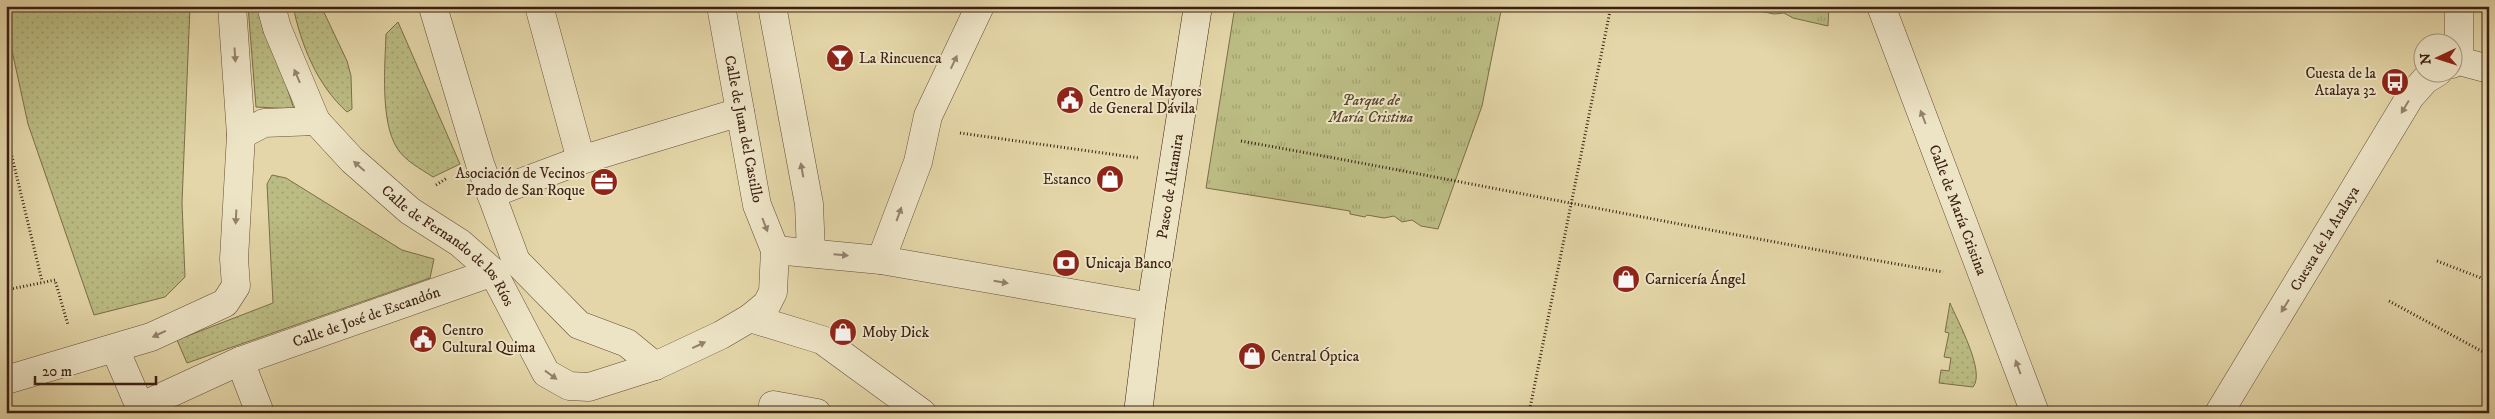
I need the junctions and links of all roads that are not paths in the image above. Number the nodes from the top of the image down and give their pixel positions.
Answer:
1 (232, 6) edge
2 (270, 6) edge
3 (540, 6) edge
4 (721, 6) edge
5 (772, 6) edge
6 (980, 6) edge
7 (1198, 6) edge
8 (1881, 6) edge
9 (2459, 6) edge
10 (433, 7) edge
11 (2455, 32) edge
12 (2462, 67) edge
13 (2489, 69) edge
14 (2423, 82) edge
15 (740, 112) junction
16 (316, 121) junction
17 (241, 135) junction
18 (581, 160) junction
19 (491, 194) junction
20 (775, 250) junction
21 (811, 253) junction
22 (881, 260) junction
23 (493, 272) junction
24 (1151, 307) junction
25 (750, 318) junction
26 (115, 349) junction
27 (240, 361) junction
28 (654, 366) junction
29 (6, 380) edge
30 (773, 405) dead end
31 (140, 410) edge
32 (260, 413) edge
33 (817, 413) edge
34 (922, 413) edge
35 (1138, 413) edge
36 (2035, 413) edge
37 (2219, 413) edge

1 -> 17 street
16 -> 2 street, Calle de Fernando de los Ríos
3 - 18 street
4 - 15 street, Calle de Juan del Castillo
21 -> 5 street
22 -> 6 street
7 - 24 street, Paseo de Altamira
36 -> 8 street, Calle de María Cristina
9 - 11 street
10 - 19 street
12 - 13 street
14 -> 37 street, Cuesta de la Atalaya
15 - 18 street
15 -> 20 street, Calle de Juan del Castillo
16 - 17 street
23 -> 16 street, Calle de Fernando de los Ríos
17 -> 26 street
18 - 19 street
19 - 28 street
20 - 21 street
20 - 25 street
21 -> 22 street
22 -> 24 street
23 - 27 street, Calle de José de Escandón
23 -> 28 street, Calle de Fernando de los Ríos
24 - 35 street, Paseo de Altamira
28 -> 25 street
25 - 34 street
26 - 29 street
26 - 31 street, Calle de José de Escandón
27 - 31 street, Calle de José de Escandón
27 - 32 street
30 - 33 street

